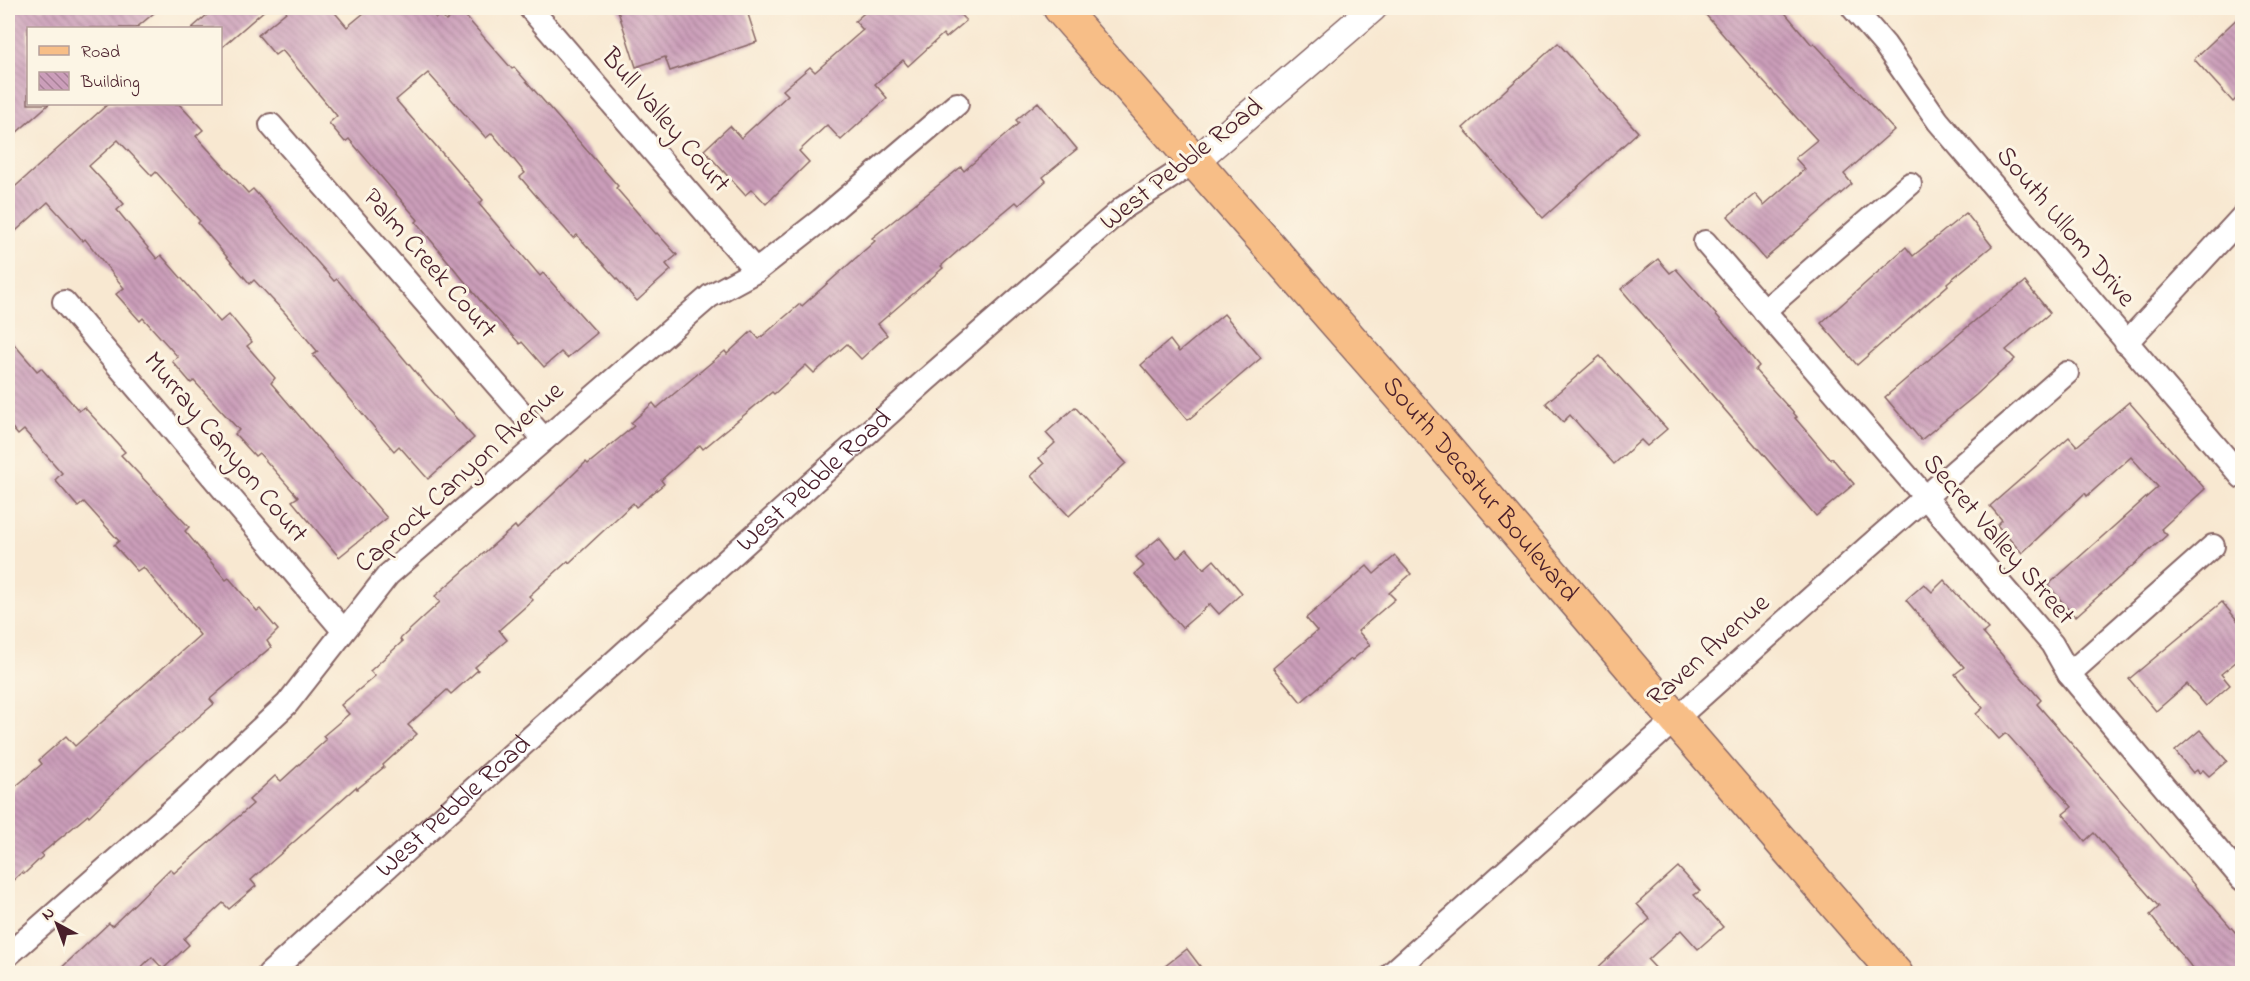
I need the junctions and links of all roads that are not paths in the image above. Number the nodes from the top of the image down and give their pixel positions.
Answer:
1 (530, 8) edge
2 (1060, 8) edge
3 (1373, 8) edge
4 (1853, 8) edge
5 (957, 104) dead end
6 (271, 125) dead end
7 (1194, 162) junction
8 (1910, 184) dead end
9 (2242, 217) edge
10 (1706, 242) dead end
11 (756, 271) junction
12 (64, 302) dead end
13 (1764, 311) junction
14 (2126, 343) junction
15 (2067, 373) dead end
16 (544, 439) junction
17 (2242, 477) edge
18 (1924, 498) junction
19 (2213, 546) dead end
20 (343, 630) junction
21 (2069, 674) junction
22 (1676, 720) junction
23 (2242, 879) edge
24 (8, 955) edge
25 (269, 974) edge
26 (1391, 974) edge
27 (1896, 974) edge

1 - 11 street, Bull Valley Court
2 - 7 main road, South Decatur Boulevard
3 - 7 street, West Pebble Road
4 - 14 street, South Ullom Drive
5 - 11 street, Caprock Canyon Avenue
6 - 16 street, Palm Creek Court
7 - 22 main road, South Decatur Boulevard
7 - 25 street, West Pebble Road
8 - 13 street
9 - 14 street
10 - 13 street, Secret Valley Street
11 - 16 street, Caprock Canyon Avenue
12 - 20 street, Murray Canyon Court
13 - 18 street, Secret Valley Street
14 - 17 street, South Ullom Drive
15 - 18 street, Raven Avenue
16 - 20 street, Caprock Canyon Avenue
18 - 21 street, Secret Valley Street
18 - 22 street, Raven Avenue
19 - 21 street
20 - 24 street, Caprock Canyon Avenue
21 - 23 street, Secret Valley Street
22 - 26 street, Raven Avenue
22 - 27 main road, South Decatur Boulevard

